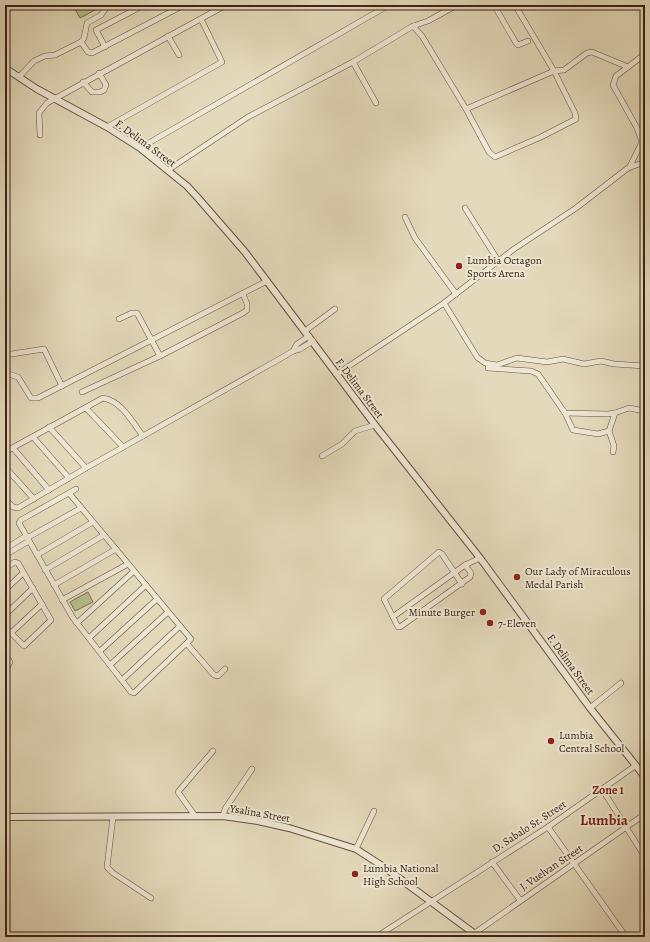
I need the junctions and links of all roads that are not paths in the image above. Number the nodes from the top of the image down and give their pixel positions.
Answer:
1 (108, 5) edge
2 (144, 5) edge
3 (184, 5) edge
4 (226, 5) edge
5 (389, 5) edge
6 (457, 5) edge
7 (494, 5) edge
8 (515, 5) edge
9 (201, 19) junction
10 (413, 26) junction
11 (168, 36) junction
12 (528, 41) dead end
13 (81, 42) junction
14 (105, 47) junction
15 (645, 54) edge
16 (179, 55) dead end
17 (352, 62) junction
18 (628, 67) junction
19 (5, 68) edge
20 (554, 71) junction
21 (99, 73) junction
22 (19, 77) junction
23 (83, 82) junction
24 (56, 98) junction
25 (376, 103) dead end
26 (466, 109) junction
27 (107, 127) junction
28 (40, 135) dead end
29 (140, 148) junction
30 (645, 162) edge
31 (628, 168) junction
32 (168, 170) junction
33 (465, 208) dead end
34 (405, 217) dead end
35 (499, 262) junction
36 (267, 281) junction
37 (242, 294) junction
38 (456, 294) junction
39 (444, 303) junction
40 (334, 310) dead end
41 (119, 319) dead end
42 (305, 331) junction
43 (311, 339) junction
44 (153, 340) junction
45 (5, 355) edge
46 (160, 356) junction
47 (645, 366) edge
48 (488, 368) dead end
49 (5, 373) edge
50 (337, 374) junction
51 (62, 386) junction
52 (82, 392) dead end
53 (86, 408) junction
54 (645, 410) edge
55 (565, 413) junction
56 (615, 413) junction
57 (375, 425) junction
58 (48, 427) junction
59 (609, 431) junction
60 (33, 436) junction
61 (143, 436) junction
62 (123, 447) junction
63 (13, 448) junction
64 (5, 452) edge
65 (613, 452) dead end
66 (322, 456) dead end
67 (5, 467) edge
68 (86, 468) junction
69 (69, 478) junction
70 (76, 489) dead end
71 (49, 490) junction
72 (69, 493) junction
73 (5, 499) edge
74 (34, 499) junction
75 (81, 508) junction
76 (93, 522) junction
77 (104, 535) junction
78 (28, 539) junction
79 (20, 543) junction
80 (5, 549) edge
81 (116, 549) junction
82 (5, 555) edge
83 (37, 555) junction
84 (480, 558) junction
85 (128, 564) junction
86 (465, 565) junction
87 (5, 568) edge
88 (45, 570) junction
89 (134, 571) junction
90 (23, 573) junction
91 (455, 573) junction
92 (462, 584) junction
93 (54, 585) junction
94 (146, 585) junction
95 (32, 588) junction
96 (5, 590) edge
97 (157, 599) junction
98 (62, 600) junction
99 (42, 604) junction
100 (168, 612) junction
101 (5, 615) edge
102 (394, 616) junction
103 (77, 623) junction
104 (180, 626) junction
105 (5, 627) edge
106 (11, 633) junction
107 (89, 638) junction
108 (187, 644) junction
109 (100, 652) junction
110 (5, 654) edge
111 (110, 665) junction
112 (225, 669) dead end
113 (5, 671) edge
114 (122, 680) junction
115 (621, 683) dead end
116 (590, 708) junction
117 (213, 751) dead end
118 (635, 766) junction
119 (252, 769) dead end
120 (645, 777) edge
121 (602, 789) junction
122 (374, 811) dead end
123 (645, 814) edge
124 (195, 816) junction
125 (223, 816) junction
126 (5, 817) edge
127 (114, 817) junction
128 (548, 827) junction
129 (626, 828) junction
130 (356, 849) junction
131 (645, 857) edge
132 (492, 862) junction
133 (575, 865) junction
134 (151, 898) dead end
135 (520, 900) junction
136 (432, 903) junction
137 (474, 936) edge
138 (376, 937) edge
139 (626, 937) edge

1 - 13 street
2 - 14 street
3 - 14 street
4 - 9 street
5 - 29 street
6 - 10 street
7 - 12 street
8 - 20 street
9 - 11 street
9 - 27 street
10 - 17 street
10 - 26 street
11 - 16 street
11 - 21 street
13 - 14 street
13 - 22 street
15 - 18 street
17 - 25 street
17 - 32 street
18 - 20 street
18 - 31 street
19 - 22 street, F. Delima Street
20 - 26 street
20 - 26 street
21 - 23 street
21 - 23 street
22 - 24 street, F. Delima Street
23 - 24 street
24 - 27 street, F. Delima Street
24 - 28 street
27 - 29 street, F. Delima Street
29 - 32 street, F. Delima Street
30 - 31 street
31 - 35 street
32 - 36 street, F. Delima Street
33 - 35 street
34 - 38 street
35 - 38 street
36 - 37 street
36 - 42 street, F. Delima Street
37 - 44 street
37 - 46 street
38 - 39 street
39 - 47 street
39 - 50 street
40 - 42 street
41 - 44 street
42 - 43 street, F. Delima Street
43 - 50 street, F. Delima Street
43 - 61 street
44 - 46 street
44 - 51 street
45 - 51 street
46 - 52 street
48 - 55 street
49 - 51 street
50 - 57 street, F. Delima Street
53 - 58 street
53 - 61 street
53 - 62 street
54 - 56 street
55 - 56 street
55 - 59 street
56 - 59 street
57 - 66 street
57 - 84 street, F. Delima Street
58 - 60 street
58 - 68 street
59 - 65 street
60 - 63 street
60 - 69 street
61 - 62 street
62 - 68 street
63 - 64 street
63 - 71 street
67 - 74 street
68 - 69 street
69 - 71 street
70 - 72 street
71 - 74 street
72 - 75 street
72 - 78 street
73 - 74 street
75 - 76 street
75 - 78 street
76 - 77 street
76 - 83 street
77 - 81 street
77 - 88 street
78 - 79 street
78 - 83 street
79 - 80 street
79 - 82 street
81 - 85 street
81 - 93 street
83 - 88 street
84 - 86 street
84 - 116 street, F. Delima Street
85 - 89 street
85 - 98 street
86 - 91 street
86 - 92 street
87 - 90 street
88 - 93 street
89 - 94 street
89 - 103 street
90 - 95 street
90 - 96 street
91 - 92 street
91 - 102 street
91 - 102 street
92 - 102 street
93 - 98 street
94 - 97 street
94 - 107 street
95 - 99 street
95 - 101 street
97 - 100 street
97 - 109 street
98 - 103 street
99 - 106 street
99 - 106 street
100 - 104 street
100 - 111 street
103 - 107 street
104 - 108 street
104 - 114 street
105 - 106 street
107 - 109 street
108 - 112 street
108 - 114 street
109 - 111 street
110 - 113 street
111 - 114 street
115 - 116 street
116 - 118 street, F. Delima Street
117 - 124 street
118 - 120 street, F. Delima Street
118 - 121 street, D. Sabalo Sr. Street
119 - 125 street
121 - 128 street, D. Sabalo Sr. Street
121 - 129 street
122 - 130 street
123 - 129 street, J. Vuelvan Street
124 - 125 street, Ysalina Street
124 - 127 street, Ysalina Street
125 - 130 street, Ysalina Street
126 - 127 street, Ysalina Street
127 - 134 street
128 - 132 street, D. Sabalo Sr. Street
128 - 133 street
129 - 131 street
129 - 133 street, J. Vuelvan Street
130 - 136 street, Ysalina Street
132 - 135 street
132 - 136 street, D. Sabalo Sr. Street
133 - 135 street, J. Vuelvan Street
133 - 139 street
135 - 137 street, J. Vuelvan Street
136 - 137 street, Ysalina Street
136 - 138 street, D. Sabalo Sr. Street

